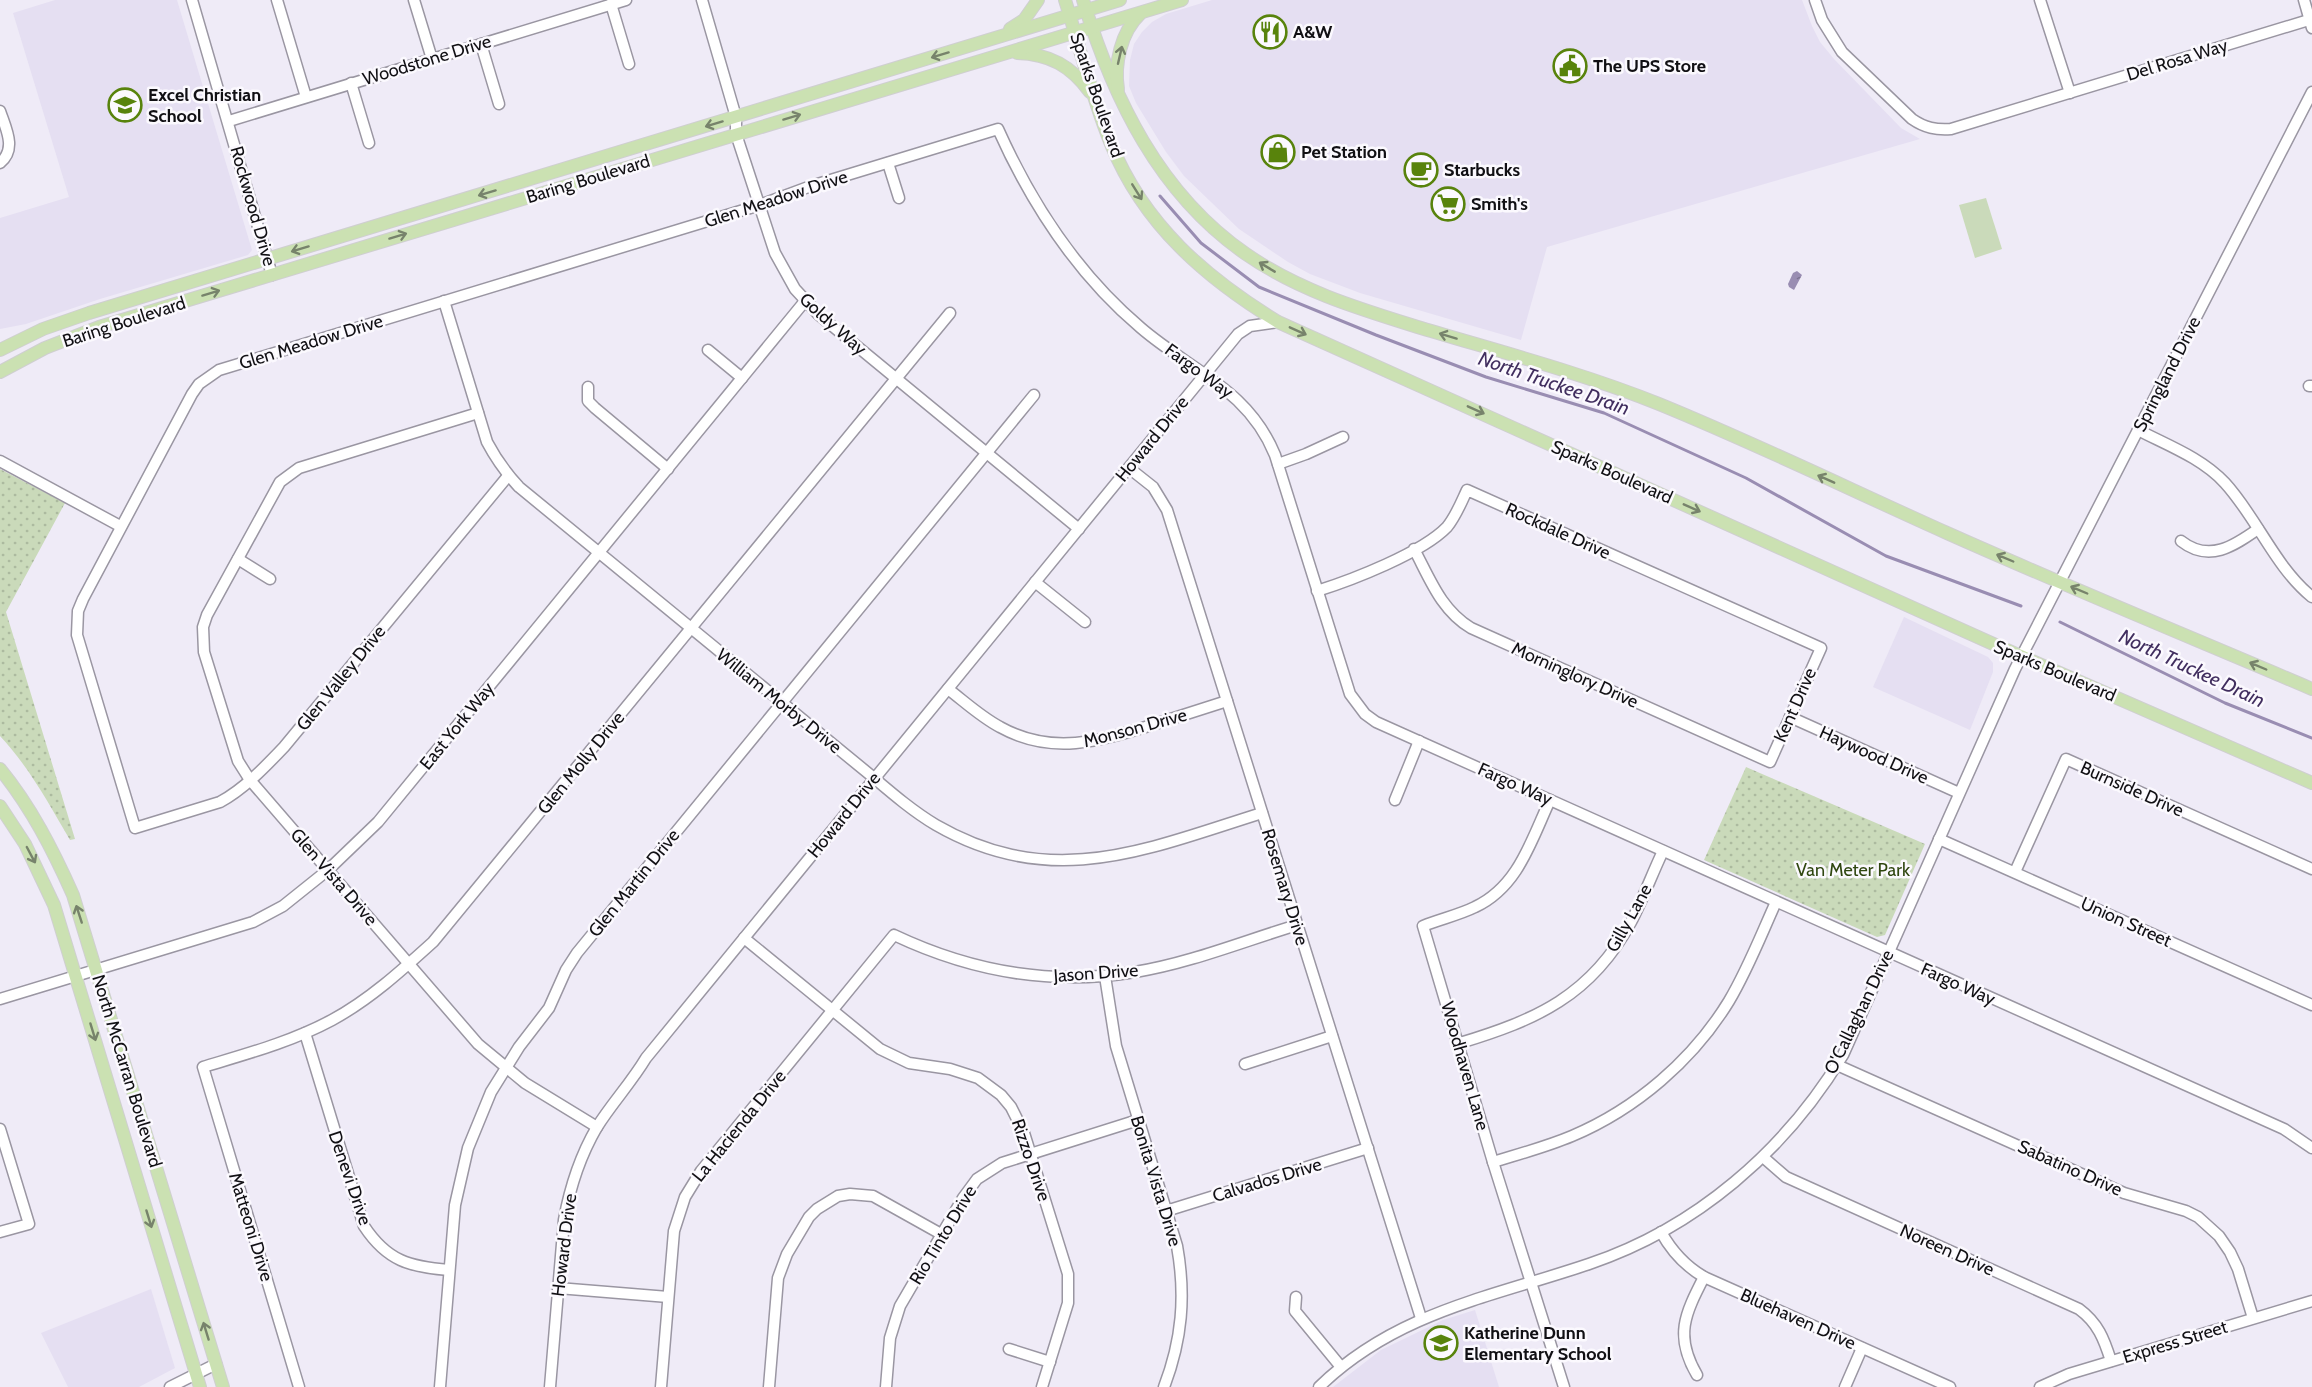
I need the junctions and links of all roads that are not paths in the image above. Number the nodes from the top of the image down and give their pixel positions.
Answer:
1 (192, 0) edge
2 (277, 0) edge
3 (414, 0) edge
4 (626, 0) edge
5 (702, 0) edge
6 (1038, 0) edge
7 (1065, 0) edge
8 (1120, 0) edge
9 (1182, 0) edge
10 (1815, 0) edge
11 (2040, 0) edge
12 (2304, 0) edge
13 (611, 4) junction
14 (1084, 5) edge
15 (1141, 13) junction
16 (1070, 16) junction
17 (2311, 22) edge
18 (1091, 28) junction
19 (1075, 33) junction
20 (996, 38) junction
21 (481, 44) junction
22 (1003, 53) junction
23 (432, 59) junction
24 (629, 64) dead end
25 (351, 83) junction
26 (2312, 92) edge
27 (2070, 93) junction
28 (306, 97) junction
29 (1096, 100) junction
30 (1120, 102) junction
31 (499, 104) dead end
32 (0, 111) edge
33 (736, 117) junction
34 (229, 121) junction
35 (998, 129) joint
36 (736, 134) junction
37 (369, 143) dead end
38 (0, 163) edge
39 (888, 163) junction
40 (899, 198) dead end
41 (760, 205) junction
42 (268, 259) junction
43 (273, 274) junction
44 (444, 301) junction
45 (805, 302) junction
46 (950, 313) dead end
47 (1278, 322) junction
48 (0, 350) edge
49 (708, 350) dead end
50 (0, 372) edge
51 (1205, 375) junction
52 (742, 378) junction
53 (896, 379) junction
54 (588, 387) dead end
55 (1034, 395) dead end
56 (478, 413) junction
57 (2138, 430) junction
58 (1343, 437) dead end
59 (987, 453) junction
60 (0, 461) edge
61 (1278, 464) junction
62 (1129, 468) junction
63 (668, 469) junction
64 (508, 476) junction
65 (120, 526) junction
66 (1079, 529) junction
67 (2258, 530) junction
68 (2181, 541) dead end
69 (1414, 549) junction
70 (599, 553) junction
71 (238, 559) junction
72 (270, 579) dead end
73 (2058, 581) junction
74 (1035, 582) junction
75 (1317, 591) junction
76 (2312, 597) edge
77 (1085, 622) dead end
78 (691, 628) junction
79 (1821, 648) joint
80 (2021, 656) junction
81 (948, 689) junction
82 (2312, 689) edge
83 (1227, 701) junction
84 (782, 703) junction
85 (1790, 717) junction
86 (1419, 741) junction
87 (1770, 762) joint
88 (0, 769) edge
89 (874, 778) junction
90 (249, 780) junction
91 (2312, 783) edge
92 (1959, 793) junction
93 (1395, 800) dead end
94 (1550, 800) junction
95 (0, 806) edge
96 (1262, 813) junction
97 (135, 828) joint
98 (1939, 839) junction
99 (1663, 851) junction
100 (2312, 869) edge
101 (328, 870) junction
102 (2015, 872) junction
103 (1776, 902) junction
104 (1297, 925) junction
105 (894, 935) joint
106 (744, 938) junction
107 (1888, 953) junction
108 (409, 964) junction
109 (97, 969) junction
110 (77, 975) junction
111 (1106, 976) junction
112 (0, 999) edge
113 (2312, 1005) edge
114 (832, 1011) junction
115 (305, 1033) junction
116 (1332, 1036) junction
117 (1460, 1043) junction
118 (1245, 1064) dead end
119 (1837, 1065) junction
120 (203, 1067) joint
121 (505, 1068) junction
122 (1138, 1120) junction
123 (597, 1127) junction
124 (0, 1129) edge
125 (1368, 1148) junction
126 (2312, 1148) edge
127 (1030, 1153) junction
128 (1763, 1157) junction
129 (1493, 1162) junction
130 (1166, 1211) junction
131 (0, 1232) edge
132 (1661, 1232) junction
133 (941, 1234) junction
134 (449, 1270) junction
135 (1704, 1277) junction
136 (1530, 1282) junction
137 (558, 1288) junction
138 (668, 1297) junction
139 (1296, 1297) dead end
140 (2312, 1301) edge
141 (1421, 1318) junction
142 (2253, 1318) junction
143 (1862, 1348) junction
144 (1009, 1349) dead end
145 (2111, 1361) junction
146 (1050, 1362) junction
147 (216, 1364) junction
148 (1341, 1367) junction
149 (196, 1374) junction
150 (1697, 1376) dead end
151 (170, 1387) edge
152 (200, 1387) edge
153 (223, 1387) edge
154 (299, 1387) edge
155 (440, 1387) edge
156 (550, 1387) edge
157 (661, 1387) edge
158 (769, 1387) edge
159 (886, 1387) edge
160 (1042, 1387) edge
161 (1164, 1387) edge
162 (1319, 1387) edge
163 (1564, 1387) edge
164 (1845, 1387) edge
165 (1950, 1387) edge
166 (2040, 1387) edge

1 - 34 street, Rockwood Drive
2 - 28 street
3 - 23 street
4 - 13 street, Woodstone Drive
5 - 33 street, Goldy Way
6 - 20 main road
7 - 16 main road, Sparks Boulevard
8 - 14 main road, Baring Boulevard
9 - 15 main road, Baring Boulevard
10 - 27 street, Del Rosa Way
11 - 27 street
12 - 17 street
13 - 21 street, Woodstone Drive
13 - 24 street
14 - 16 main road, Baring Boulevard
14 - 18 main road, Sparks Boulevard
15 - 18 main road, Baring Boulevard
30 -> 15 main road
16 - 19 main road, Sparks Boulevard
16 - 20 main road, Baring Boulevard
17 - 27 street, Del Rosa Way
18 - 19 main road, Baring Boulevard
18 - 30 main road, Sparks Boulevard
19 - 22 main road, Baring Boulevard
19 - 29 main road, Sparks Boulevard
20 -> 33 main road, Baring Boulevard
21 - 23 street, Woodstone Drive
21 - 31 street
22 - 29 main road
36 -> 22 main road, Baring Boulevard
23 - 25 street, Woodstone Drive
25 - 28 street, Woodstone Drive
25 - 37 street
26 - 57 street, Springland Drive
28 - 34 street, Woodstone Drive
29 -> 47 main road, Sparks Boulevard
73 -> 30 main road, Sparks Boulevard
32 - 38 street
33 - 36 street, Goldy Way
33 -> 42 main road, Baring Boulevard
34 - 42 street, Rockwood Drive
35 - 39 street, Glen Meadow Drive
35 - 51 street, Fargo Way
36 - 41 street, Goldy Way
43 -> 36 main road, Baring Boulevard
39 - 40 street
39 - 41 street, Glen Meadow Drive
41 - 44 street, Glen Meadow Drive
41 - 45 street, Goldy Way
42 - 43 street, Rockwood Drive
42 - 48 main road, Baring Boulevard
50 -> 43 main road, Baring Boulevard
44 - 56 street, William Morby Drive
44 - 65 street, Glen Meadow Drive
45 - 52 street, East York Way
45 - 53 street, Goldy Way
46 - 53 street, Glen Molly Drive
47 - 51 street, Howard Drive
47 -> 80 main road, Sparks Boulevard
49 - 52 street
51 - 61 street, Fargo Way
51 - 62 street, Howard Drive
52 - 63 street, East York Way
53 - 59 street, Goldy Way
53 - 78 street, Glen Molly Drive
54 - 63 street
55 - 59 street, Glen Martin Drive
56 - 64 street, William Morby Drive
56 - 71 street, Glen Vista Drive
57 - 67 street
57 - 73 street, Springland Drive
58 - 61 street
59 - 66 street, Goldy Way
59 - 84 street, Glen Martin Drive
60 - 65 street
61 - 75 street, Fargo Way
62 - 66 street, Howard Drive
62 - 83 street, Rosemary Drive
63 - 70 street, East York Way
64 - 70 street, William Morby Drive
64 - 90 street, Glen Valley Drive
65 - 97 street, Glen Meadow Drive
66 - 74 street, Howard Drive
67 - 68 street
67 - 76 street
69 - 75 street, Rockdale Drive
69 - 79 street, Rockdale Drive
69 - 87 street, Morninglory Drive
70 - 78 street, William Morby Drive
70 - 101 street, East York Way
71 - 72 street
71 - 90 street, Glen Vista Drive
73 - 80 street, Springland Drive
82 -> 73 main road, Sparks Boulevard
74 - 77 street
74 - 81 street, Howard Drive
75 - 86 street, Fargo Way
78 - 84 street, William Morby Drive
78 - 108 street, Glen Molly Drive
79 - 85 street, Kent Drive
80 - 91 main road, Sparks Boulevard
80 - 92 street, O'Callaghan Drive
81 - 83 street, Monson Drive
81 - 89 street, Howard Drive
83 - 96 street, Rosemary Drive
84 - 89 street, William Morby Drive
84 - 121 street, Glen Martin Drive
85 - 87 street, Kent Drive
85 - 92 street, Haywood Drive
86 - 93 street
86 - 94 street, Fargo Way
109 -> 88 main road, North McCarran Boulevard
89 - 96 street, William Morby Drive
89 - 106 street, Howard Drive
90 - 97 street, Glen Valley Drive
90 - 101 street, Glen Vista Drive
92 - 98 street, O'Callaghan Drive
94 - 99 street, Fargo Way
94 - 117 street, Woodhaven Lane
95 -> 110 main road, North McCarran Boulevard
96 - 104 street, Rosemary Drive
98 - 102 street, Union Street
98 - 107 street, O'Callaghan Drive
99 - 103 street, Fargo Way
99 - 117 street, Gilly Lane
100 - 102 street, Burnside Drive
101 - 108 street, Glen Vista Drive
101 - 109 street, East York Way
102 - 113 street, Union Street
103 - 107 street, Fargo Way
103 - 129 street
104 - 111 street, Jason Drive
104 - 116 street, Rosemary Drive
105 - 111 street, Jason Drive
105 - 114 street, La Hacienda Drive
106 - 114 street, Rizzo Drive
106 - 123 street, Howard Drive
107 - 119 street, O'Callaghan Drive
107 - 126 street, Fargo Way
108 - 115 street, Glen Molly Drive
108 - 121 street, Glen Vista Drive
109 - 110 street, East York Way
147 -> 109 main road, North McCarran Boulevard
110 - 112 street, East York Way
110 -> 149 main road, North McCarran Boulevard
111 - 122 street, Bonita Vista Drive
114 - 127 street, Rizzo Drive
114 - 138 street, La Hacienda Drive
115 - 120 street, Glen Molly Drive
115 - 134 street, Denevi Drive
116 - 118 street
116 - 125 street, Rosemary Drive
117 - 129 street, Woodhaven Lane
119 - 128 street, O'Callaghan Drive
119 - 142 street, Sabatino Drive
120 - 154 street, Matteoni Drive
121 - 123 street, Glen Vista Drive
121 - 134 street, Glen Martin Drive
122 - 127 street, Rio Tinto Drive
122 - 130 street, Bonita Vista Drive
123 - 137 street, Howard Drive
124 - 131 street
125 - 130 street, Calvados Drive
125 - 141 street, Rosemary Drive
127 - 133 street, Rio Tinto Drive
127 - 146 street, Rizzo Drive
128 - 132 street, O'Callaghan Drive
128 - 145 street, Noreen Drive
129 - 136 street, Woodhaven Lane
130 - 161 street, Bonita Vista Drive
132 - 135 street, Bluehaven Drive
132 - 136 street, O'Callaghan Drive
133 - 158 street
133 - 159 street, Rio Tinto Drive
134 - 155 street, Glen Martin Drive
135 - 143 street, Bluehaven Drive
135 - 150 street
136 - 141 street, O'Callaghan Drive
136 - 163 street, Woodhaven Lane
137 - 138 street
137 - 156 street, Howard Drive
138 - 157 street, La Hacienda Drive
139 - 148 street
140 - 142 street, Express Street
141 - 148 street, O'Callaghan Drive
142 - 145 street, Express Street
143 - 164 street
143 - 165 street, Bluehaven Drive
144 - 146 street
145 - 166 street, Express Street
146 - 160 street, Rizzo Drive
147 - 149 street
147 - 153 main road, North McCarran Boulevard
148 - 162 street, O'Callaghan Drive
149 - 151 street
149 - 152 main road, North McCarran Boulevard

